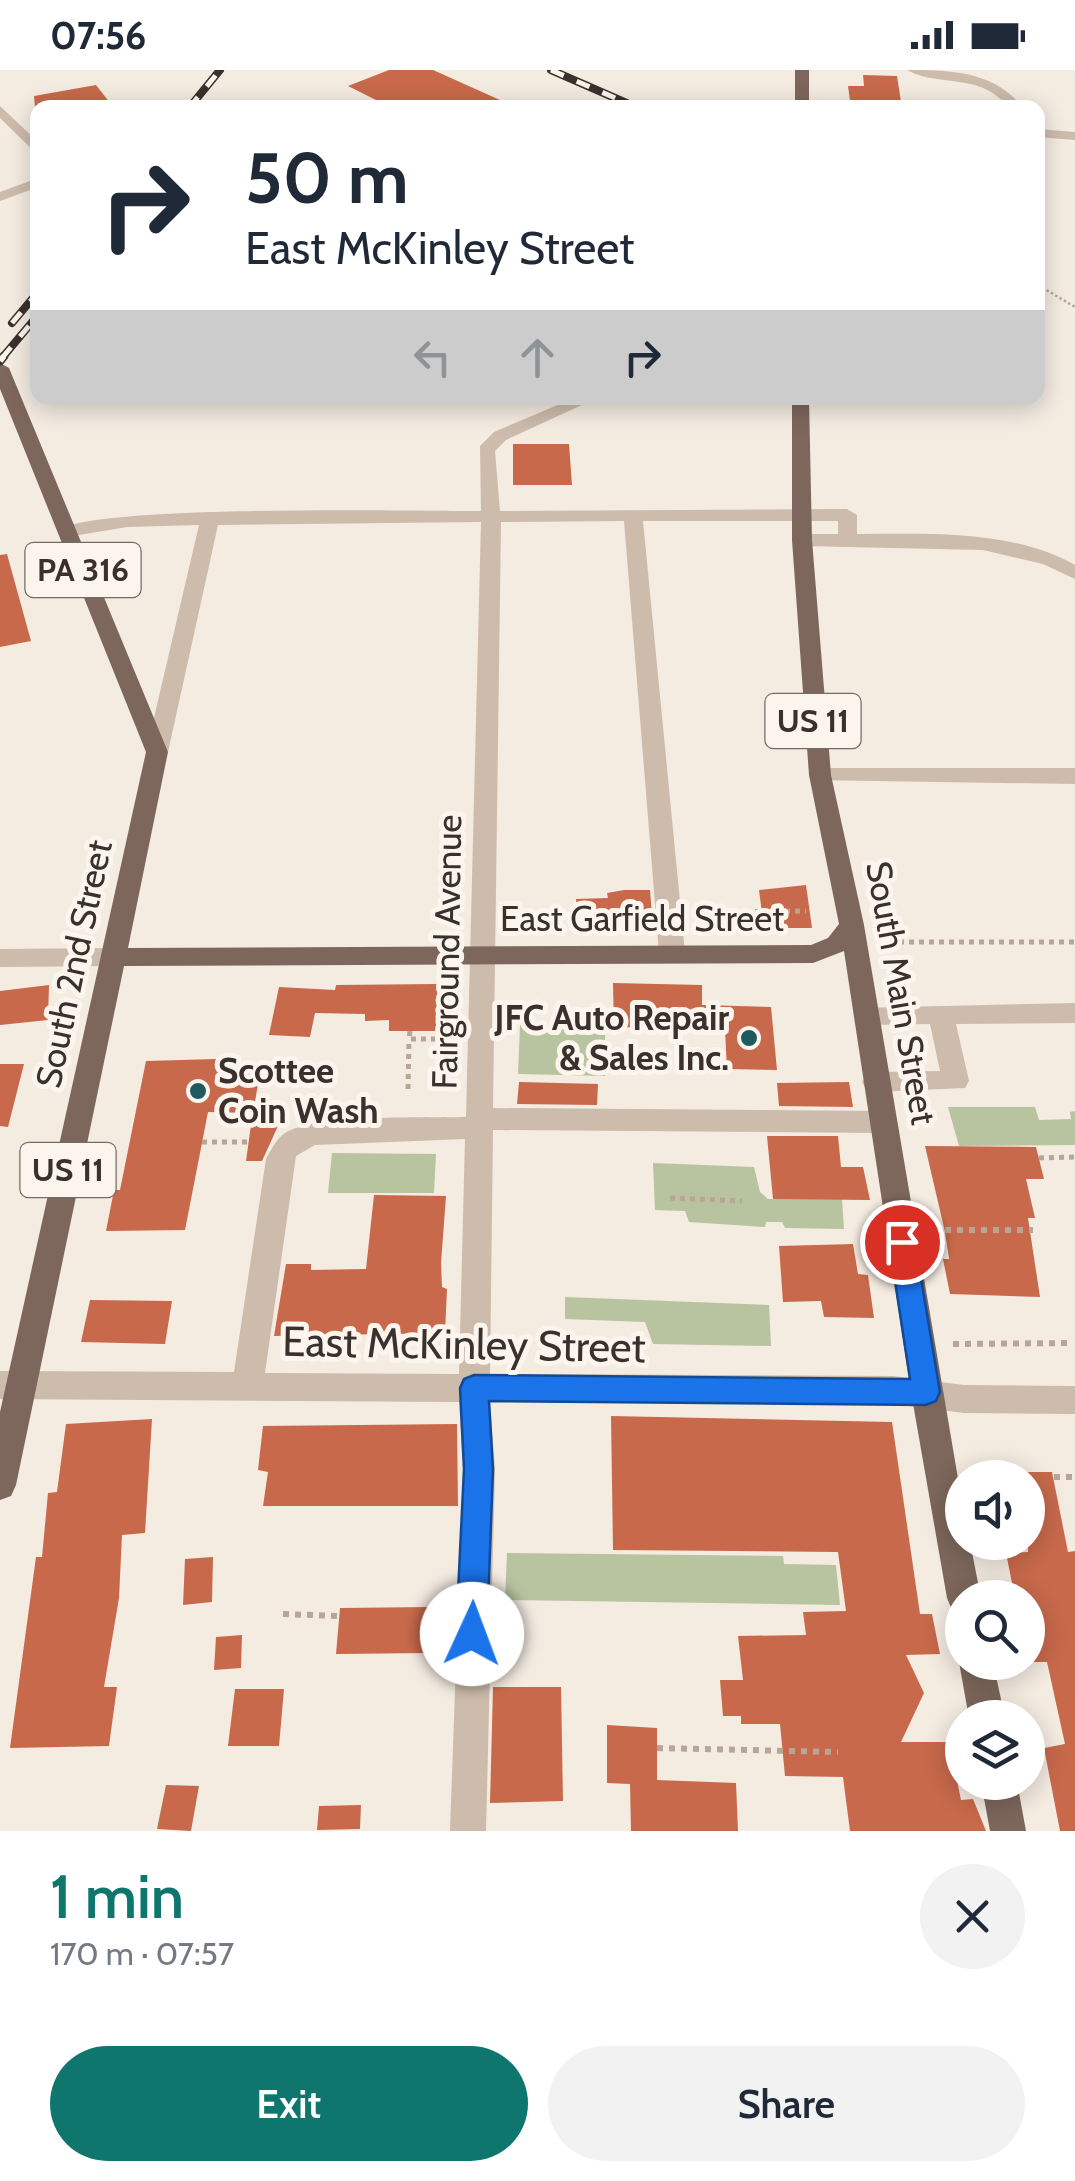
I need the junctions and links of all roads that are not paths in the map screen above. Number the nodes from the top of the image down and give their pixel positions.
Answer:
1 (802, 70) edge
2 (914, 70) edge
3 (802, 100) edge
4 (1008, 100) edge
5 (0, 110) edge
6 (1045, 134) edge
7 (1075, 136) edge
8 (30, 142) edge
9 (30, 185) edge
10 (0, 197) edge
11 (0, 368) edge
12 (572, 405) edge
13 (800, 405) edge
14 (800, 514) junction
15 (633, 517) junction
16 (210, 518) junction
17 (491, 518) junction
18 (67, 531) junction
19 (802, 540) junction
20 (848, 542) junction
21 (1075, 572) edge
22 (157, 752) junction
23 (820, 775) junction
24 (1075, 776) edge
25 (852, 925) junction
26 (672, 953) junction
27 (483, 954) junction
28 (813, 954) junction
29 (115, 957) junction
30 (0, 958) edge
31 (860, 978) junction
32 (1075, 1012) edge
33 (941, 1014) junction
34 (867, 1015) junction
35 (874, 1082) junction
36 (480, 1122) junction
37 (882, 1122) junction
38 (11, 1384) edge
39 (248, 1384) junction
40 (474, 1388) junction
41 (926, 1392) junction
42 (1075, 1400) edge
43 (0, 1485) edge
44 (961, 1580) edge
45 (1002, 1800) edge
46 (468, 1831) edge
47 (1008, 1831) edge

1 - 3 main road
2 - 4 street
5 - 8 street
6 - 7 street
9 - 10 street
11 - 18 main road, PA 316
12 - 17 street, Fairground Avenue
13 - 14 main road, South Main Street / US 11
14 - 15 street
14 - 19 main road, South Main Street / US 11
14 - 20 street
15 - 17 street
15 - 26 street
16 - 17 street
16 - 18 street
16 - 22 street, South 2nd Street
17 - 27 street, Fairground Avenue
18 - 22 main road, PA 316
19 - 20 street
19 - 23 main road, South Main Street / US 11
20 - 21 street
22 - 29 main road, South 2nd Street
23 - 24 street
23 - 25 main road, South Main Street / US 11
25 - 28 main road, East Garfield Street
25 - 31 main road, South Main Street / US 11
26 - 27 main road, East Garfield Street
26 - 28 main road, East Garfield Street
27 - 29 main road, East Garfield Street
27 - 36 street, Fairground Avenue
28 - 31 main road
29 - 30 street, East Garfield Street
29 - 38 main road, South 2nd Street / US 11
31 - 34 main road, South Main Street / US 11
32 - 33 street
33 - 34 street
33 - 35 street
34 - 35 main road, South Main Street / US 11
35 - 37 main road, South Main Street / US 11
36 - 37 street
36 - 39 street
36 - 40 street, Fairground Avenue
37 - 41 main road, South Main Street / US 11
38 - 39 street, East McKinley Street
38 - 43 main road, South 2nd Street / US 11
39 - 40 street, East McKinley Street
40 - 41 street, East McKinley Street
40 - 46 street, Fairground Avenue
41 - 42 street, East McKinley Street
41 - 44 main road, South Main Street / US 11
45 - 47 main road

